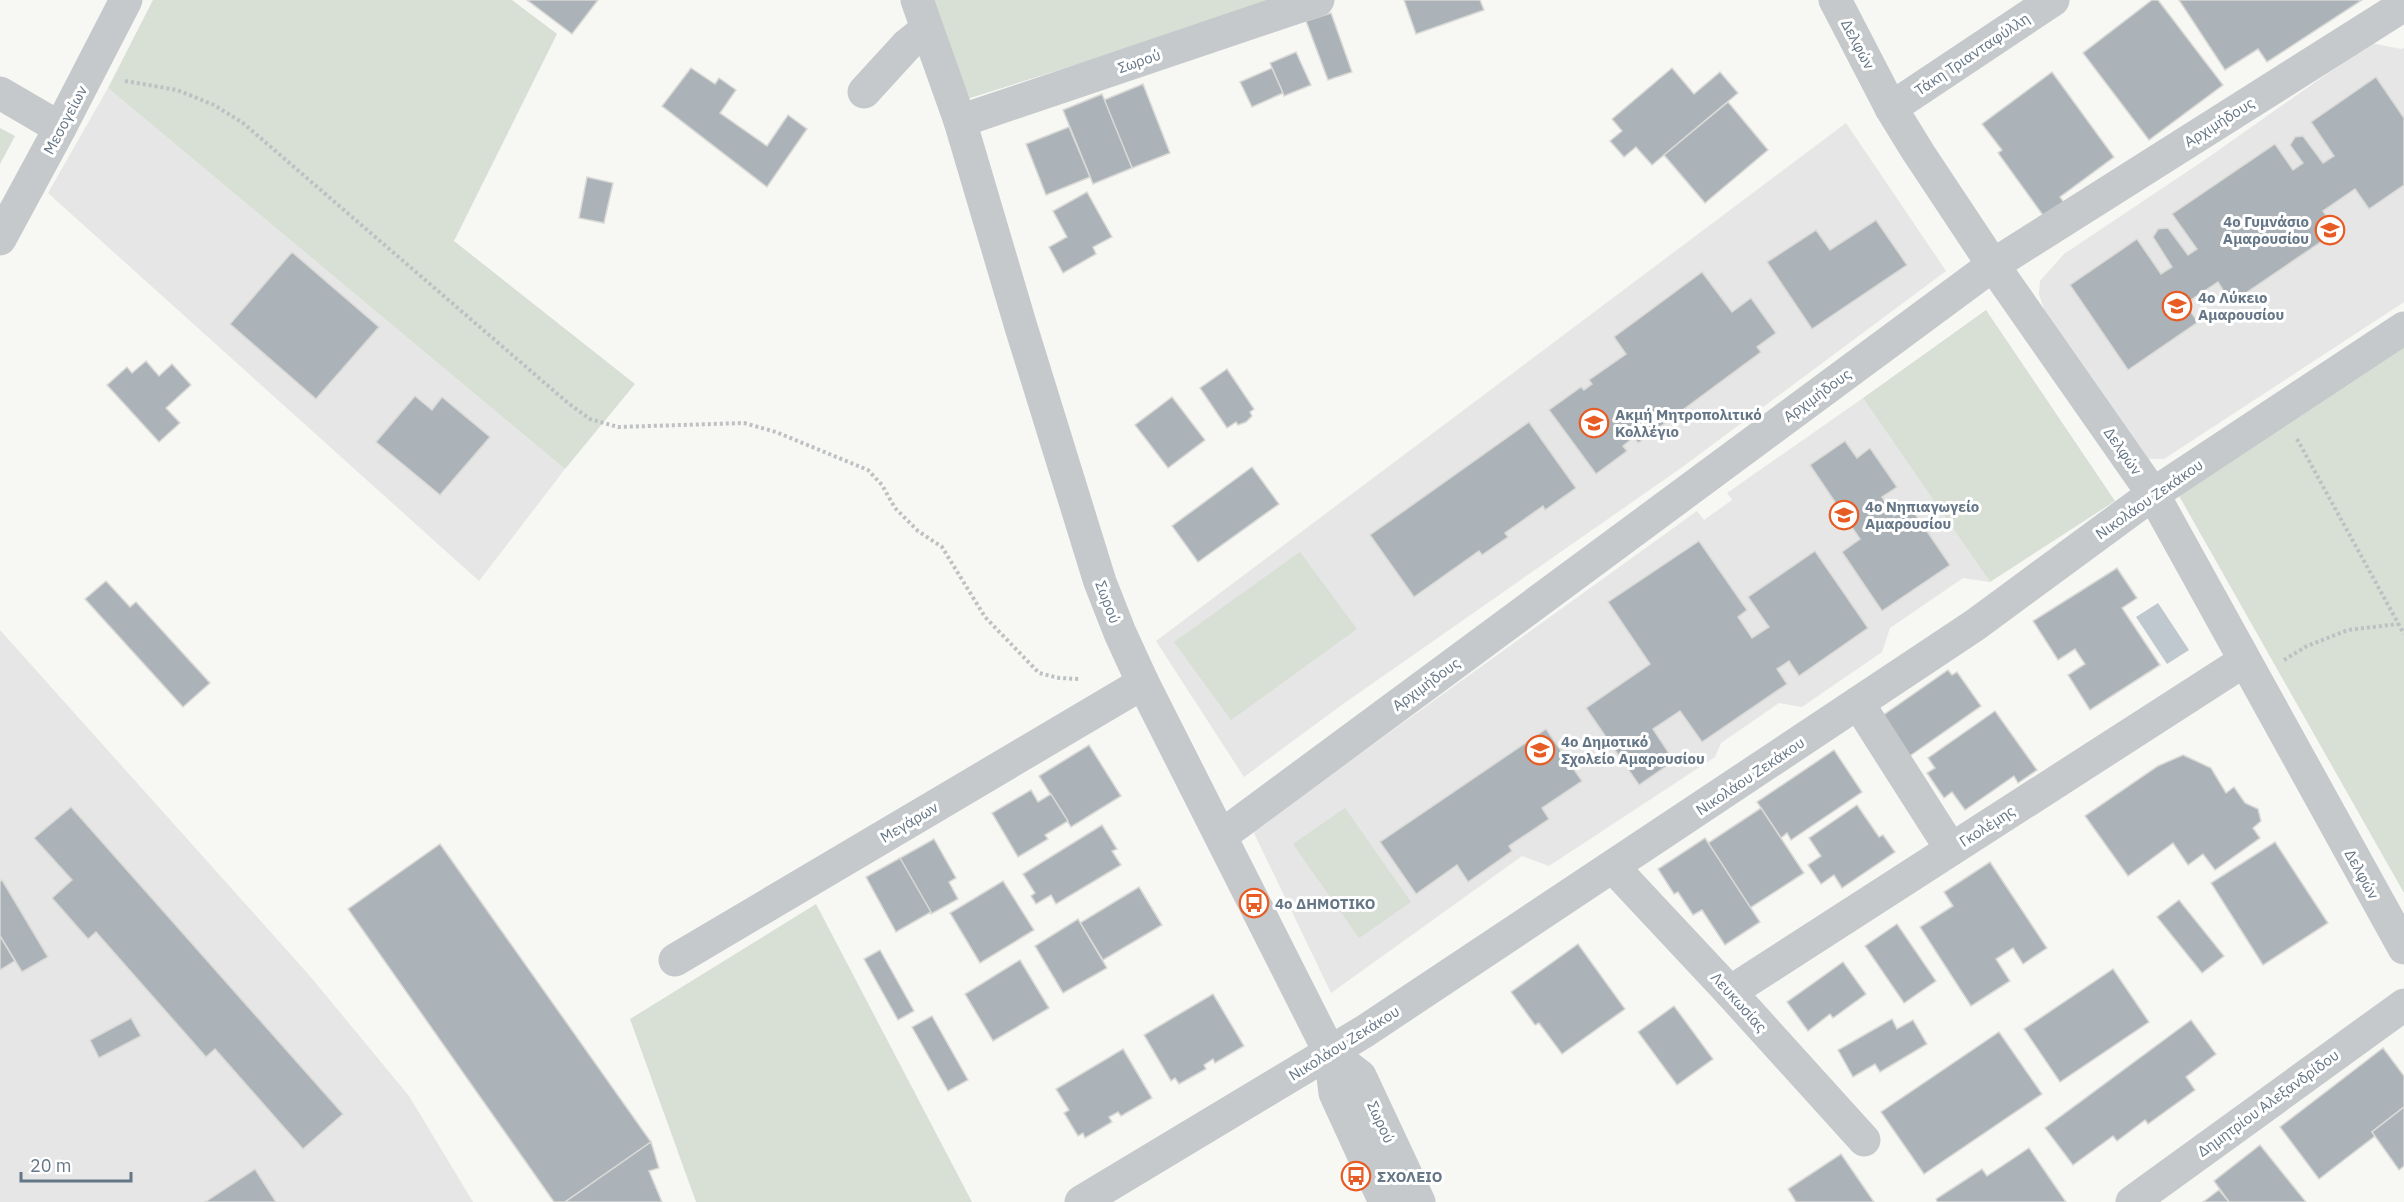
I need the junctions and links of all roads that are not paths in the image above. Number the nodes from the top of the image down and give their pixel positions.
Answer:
1 (126, 0) edge
2 (1318, 0) edge
3 (1835, 0) edge
4 (2053, 0) edge
5 (2404, 5) edge
6 (922, 15) edge
7 (864, 92) dead end
8 (0, 93) edge
9 (1891, 108) junction
10 (960, 121) junction
11 (60, 128) junction
12 (0, 239) edge
13 (1993, 265) junction
14 (2404, 328) edge
15 (2153, 494) junction
16 (2249, 670) junction
17 (1143, 683) junction
18 (1858, 704) junction
19 (1221, 836) junction
20 (1951, 849) junction
21 (1613, 867) junction
22 (2404, 948) edge
23 (675, 960) dead end
24 (1730, 992) junction
25 (2404, 1005) edge
26 (1330, 1053) junction
27 (1864, 1140) dead end
28 (1081, 1202) edge
29 (1385, 1202) edge
30 (1419, 1202) edge
31 (2132, 1202) edge

1 - 11 street, Μεσογείων
2 - 10 street, Σωρού
3 - 9 street, Δελφών
4 - 9 street, Τάκη Τριανταφύλλη
5 - 13 street, Αρχιμήδους
6 - 7 street
6 - 10 street, Σωρού
8 - 11 street
9 - 13 street, Δελφών
10 - 17 street, Σωρού
11 - 12 street, Μεσογείων
13 - 15 street, Δελφών
13 - 19 street, Αρχιμήδους
14 - 15 street, Νικολάου Ζεκάκου
15 - 16 street, Δελφών
15 - 18 street, Νικολάου Ζεκάκου
16 - 20 street, Γκολέμης
16 - 22 street, Δελφών
17 - 19 street, Σωρού
17 - 23 street, Μεγάρων
18 - 20 street
18 - 21 street, Νικολάου Ζεκάκου
19 - 26 street, Σωρού
20 - 24 street, Γκολέμης
21 - 24 street, Λευκωσίας
21 - 26 street, Νικολάου Ζεκάκου
24 - 27 street, Λευκωσίας
25 - 31 street, Δημητρίου Αλεξανδρίδου
26 - 28 street, Νικολάου Ζεκάκου
26 - 29 street, Σωρού
26 - 30 street, Σωρού

